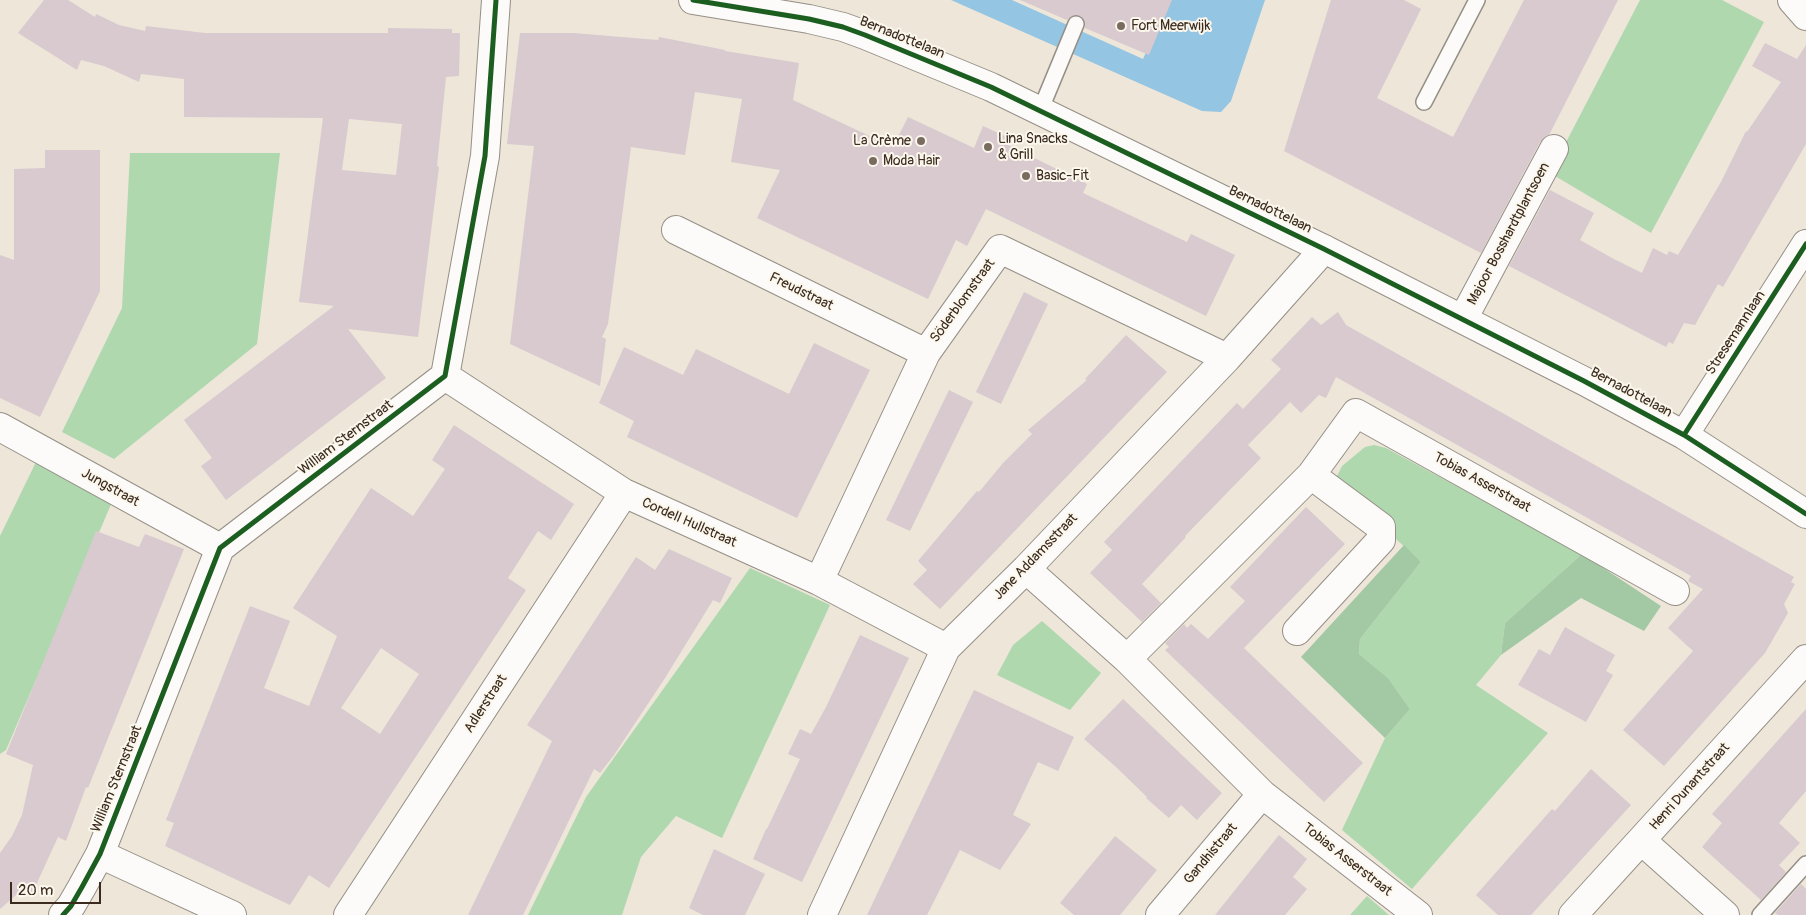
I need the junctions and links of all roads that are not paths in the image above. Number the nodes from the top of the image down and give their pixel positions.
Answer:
1 (496, 0) edge
2 (693, 0) edge
3 (1477, 0) edge
4 (1792, 0) edge
5 (1806, 16) edge
6 (1076, 24) dead end
7 (1424, 102) dead end
8 (1040, 111) junction
9 (1554, 149) dead end
10 (676, 230) dead end
11 (1806, 244) edge
12 (1324, 249) junction
13 (1463, 319) junction
14 (926, 353) junction
15 (1227, 358) junction
16 (445, 376) junction
17 (0, 427) edge
18 (1684, 435) junction
19 (1311, 475) junction
20 (624, 493) junction
21 (1806, 514) edge
22 (220, 548) junction
23 (1026, 569) junction
24 (819, 581) junction
25 (1675, 591) dead end
26 (1297, 631) dead end
27 (946, 648) junction
28 (1127, 659) junction
29 (1806, 659) edge
30 (1262, 794) junction
31 (1642, 841) junction
32 (100, 854) junction
33 (1806, 864) edge
34 (63, 915) edge
35 (232, 915) edge
36 (348, 915) edge
37 (822, 915) edge
38 (1160, 915) edge
39 (1418, 915) edge
40 (1573, 915) edge
41 (1725, 915) edge
42 (1760, 915) edge

1 - 16 street
2 - 8 street, Bernadottelaan
3 - 7 lane
4 - 5 street
6 - 8 lane
8 - 12 street, Bernadottelaan
9 - 13 street, Majoor Bosshardtplantsoen
10 - 14 street, Freudstraat
11 - 18 street, Stresemannlaan
12 - 13 street, Bernadottelaan
12 - 15 street, Jane Addamsstraat
13 - 18 street, Bernadottelaan
14 - 15 street, Söderblomstraat
14 - 24 street, Söderblomstraat
15 - 23 street, Jane Addamsstraat
16 - 20 street, Cordell Hullstraat
16 - 22 street, William Sternstraat
17 - 22 street, Jungstraat
18 - 21 street, Bernadottelaan
19 - 25 street, Tobias Asserstraat
19 - 26 street
19 - 28 street, Tobias Asserstraat
20 - 24 street, Cordell Hullstraat
20 - 36 street, Adlerstraat
22 - 32 street, William Sternstraat
23 - 27 street, Jane Addamsstraat
23 - 28 street, Tobias Asserstraat
24 - 27 street, Cordell Hullstraat
27 - 37 street, Jane Addamsstraat
28 - 30 street, Tobias Asserstraat
29 - 31 street, Henri Dunantstraat
30 - 38 street, Gandhistraat
30 - 39 street, Tobias Asserstraat
31 - 40 street, Henri Dunantstraat
31 - 41 street
32 - 34 street, William Sternstraat
32 - 35 street
33 - 42 lane

